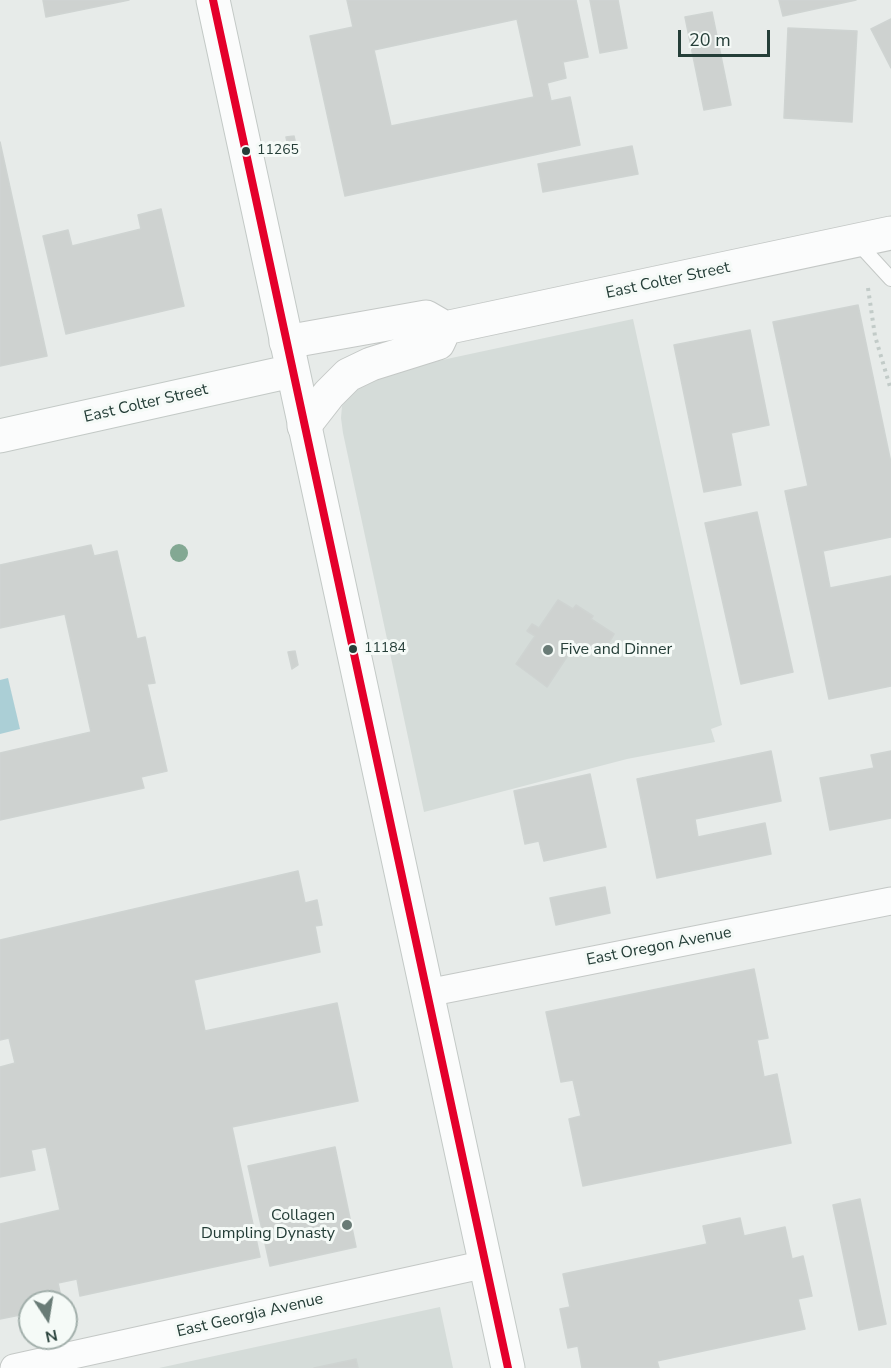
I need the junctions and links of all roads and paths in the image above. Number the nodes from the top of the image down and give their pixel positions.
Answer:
1 (213, 0) edge
2 (891, 233) edge
3 (856, 241) junction
4 (891, 279) edge
5 (868, 282) dead end
6 (445, 328) junction
7 (289, 357) junction
8 (891, 390) edge
9 (304, 426) junction
10 (0, 436) edge
11 (891, 901) edge
12 (427, 993) junction
13 (486, 1264) junction
14 (24, 1367) edge
15 (508, 1368) edge

1 - 7 main road
2 - 3 main road, East Colter Street
3 - 4 lane
3 - 6 main road, East Colter Street
5 - 8 path
6 - 7 main road, East Colter Street
6 - 9 main road
7 - 9 main road
7 - 10 main road, East Colter Street
9 - 12 main road
11 - 12 street, East Oregon Avenue
12 - 13 main road
13 - 14 street, East Georgia Avenue
13 - 15 main road

